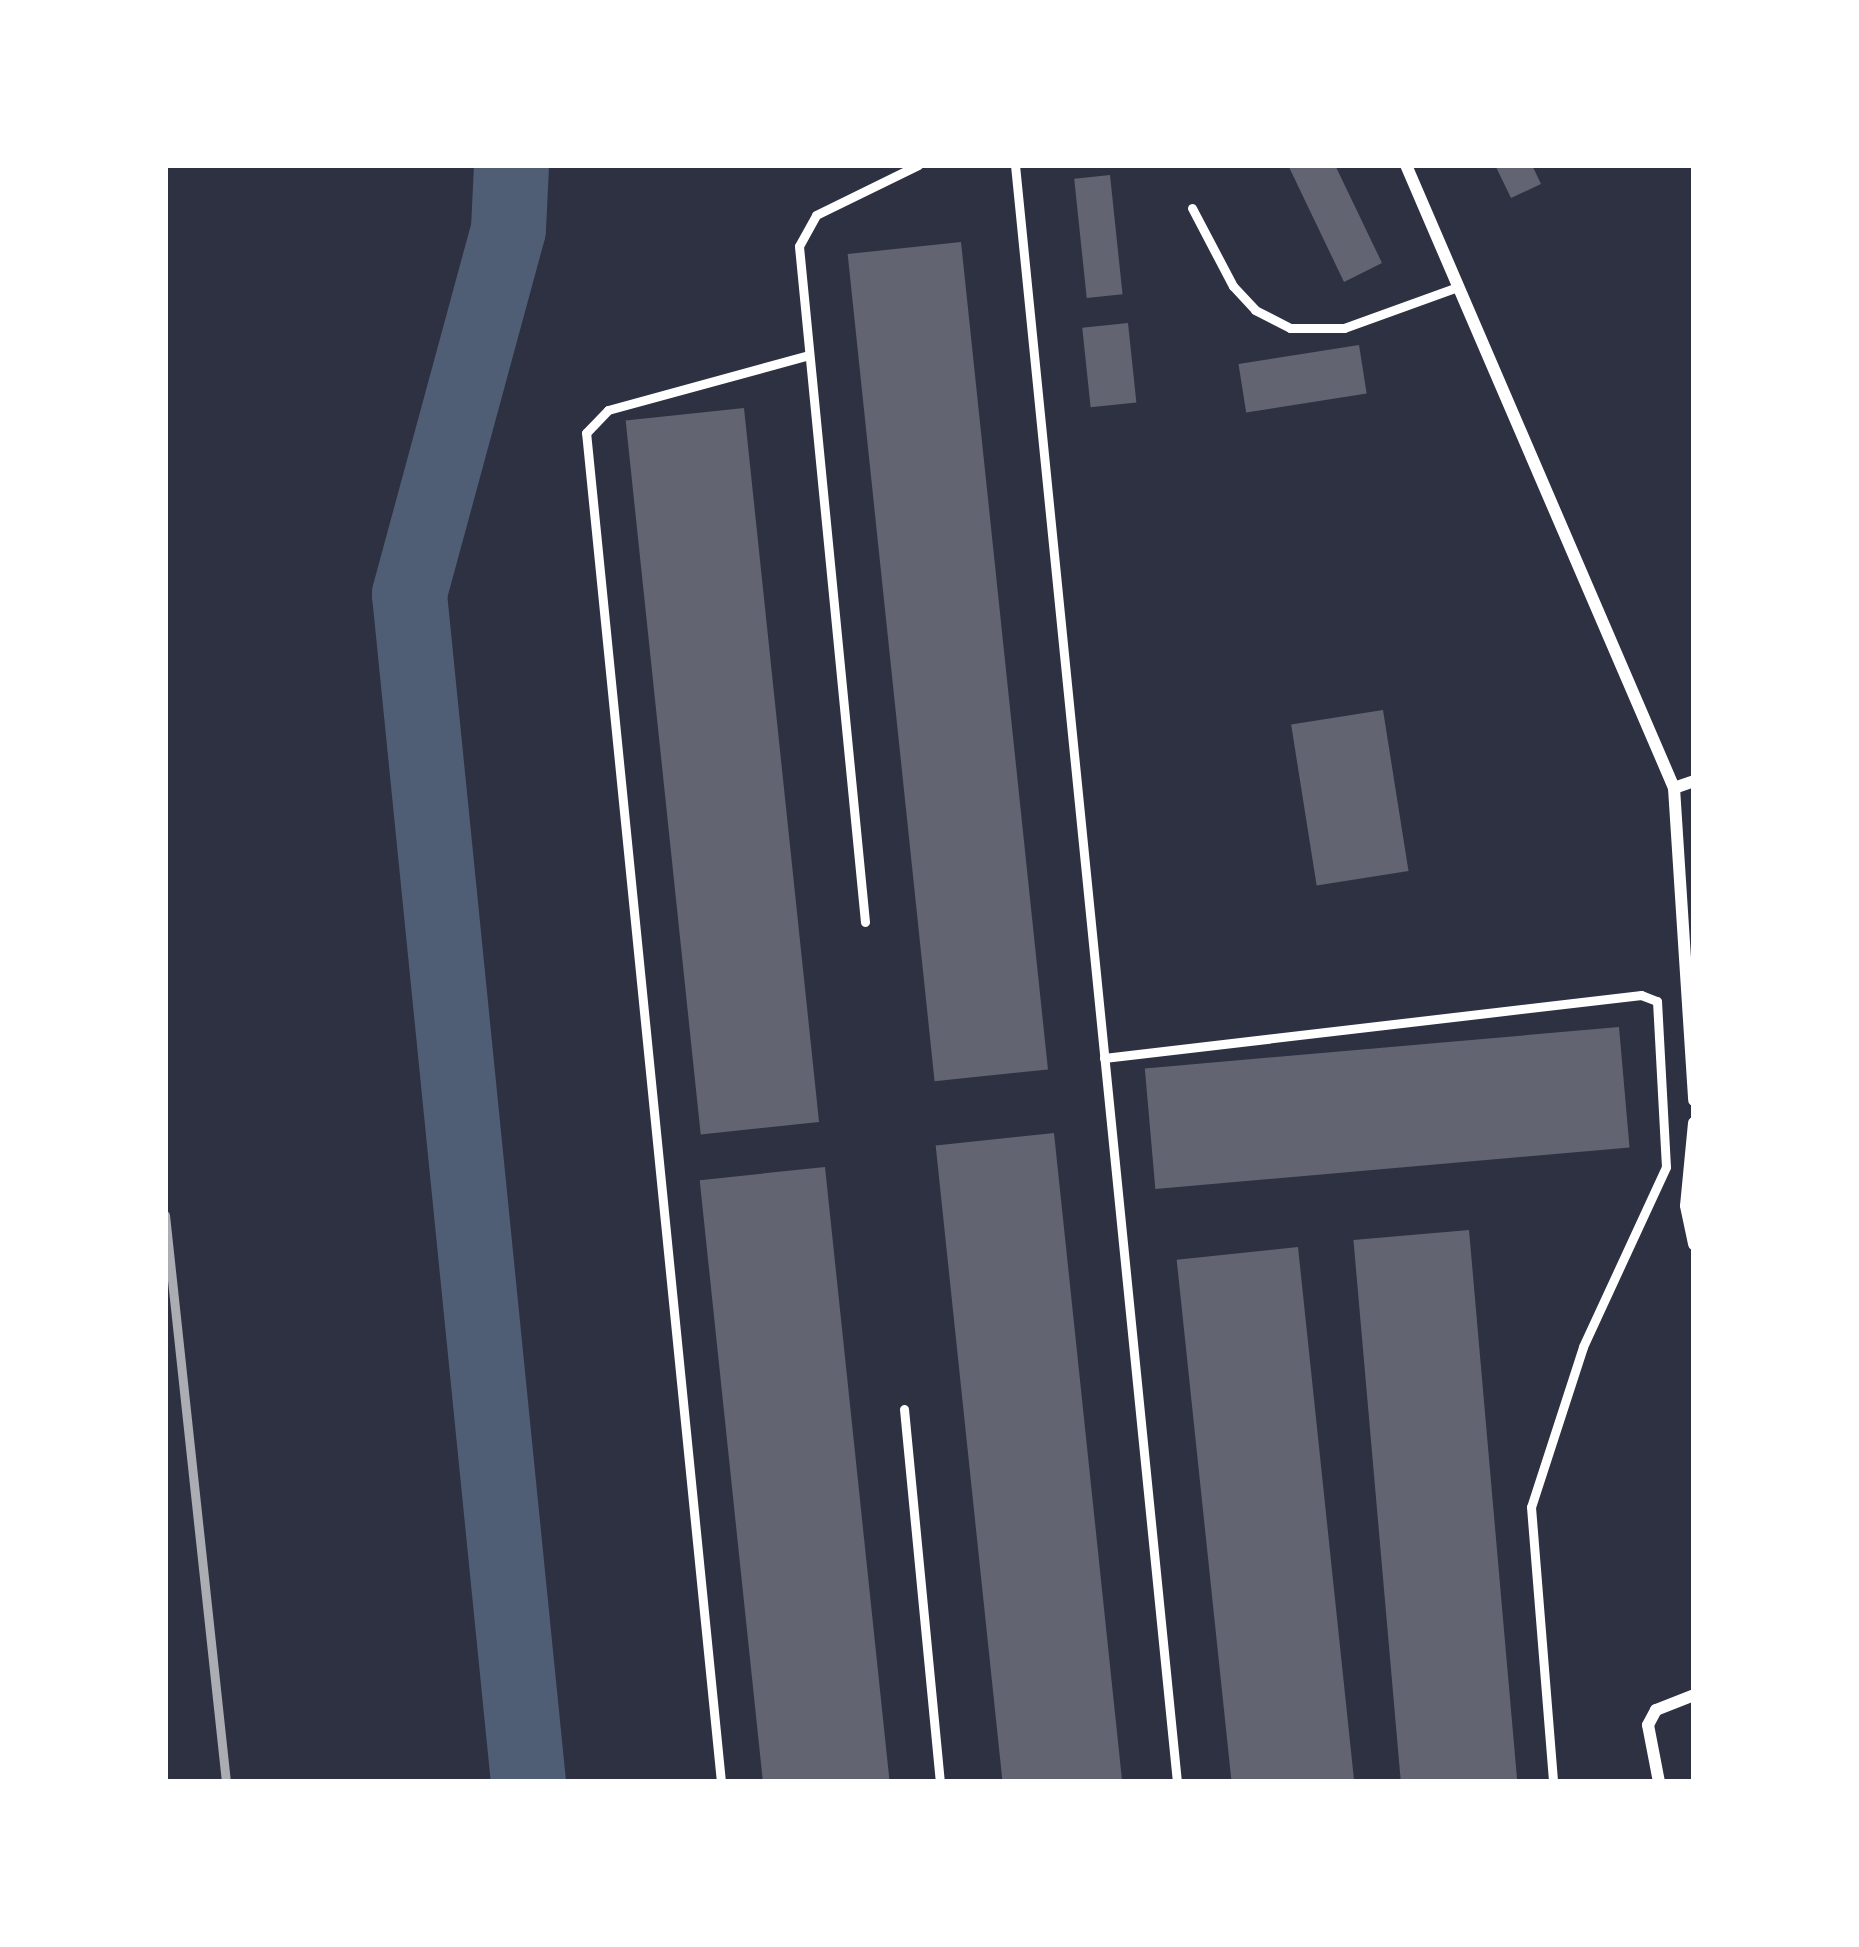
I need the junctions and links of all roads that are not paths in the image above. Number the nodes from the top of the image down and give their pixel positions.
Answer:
1 (918, 165) edge
2 (1015, 165) edge
3 (1406, 165) edge
4 (1192, 208) dead end
5 (1457, 287) junction
6 (809, 355) junction
7 (1694, 781) edge
8 (1674, 788) junction
9 (865, 922) dead end
10 (1104, 1058) junction
11 (1694, 1100) edge
12 (1694, 1123) edge
13 (1692, 1243) edge
14 (904, 1409) dead end
15 (1694, 1695) edge
16 (721, 1782) edge
17 (940, 1782) edge
18 (1177, 1782) edge
19 (1553, 1782) edge
20 (1658, 1782) edge

1 - 6 lane
2 - 10 lane
3 - 5 street
4 - 5 lane
5 - 8 street
6 - 9 lane
6 - 16 lane
7 - 8 street
8 - 11 street
10 - 18 lane
10 - 19 lane
12 - 13 street
14 - 17 lane
15 - 20 street

